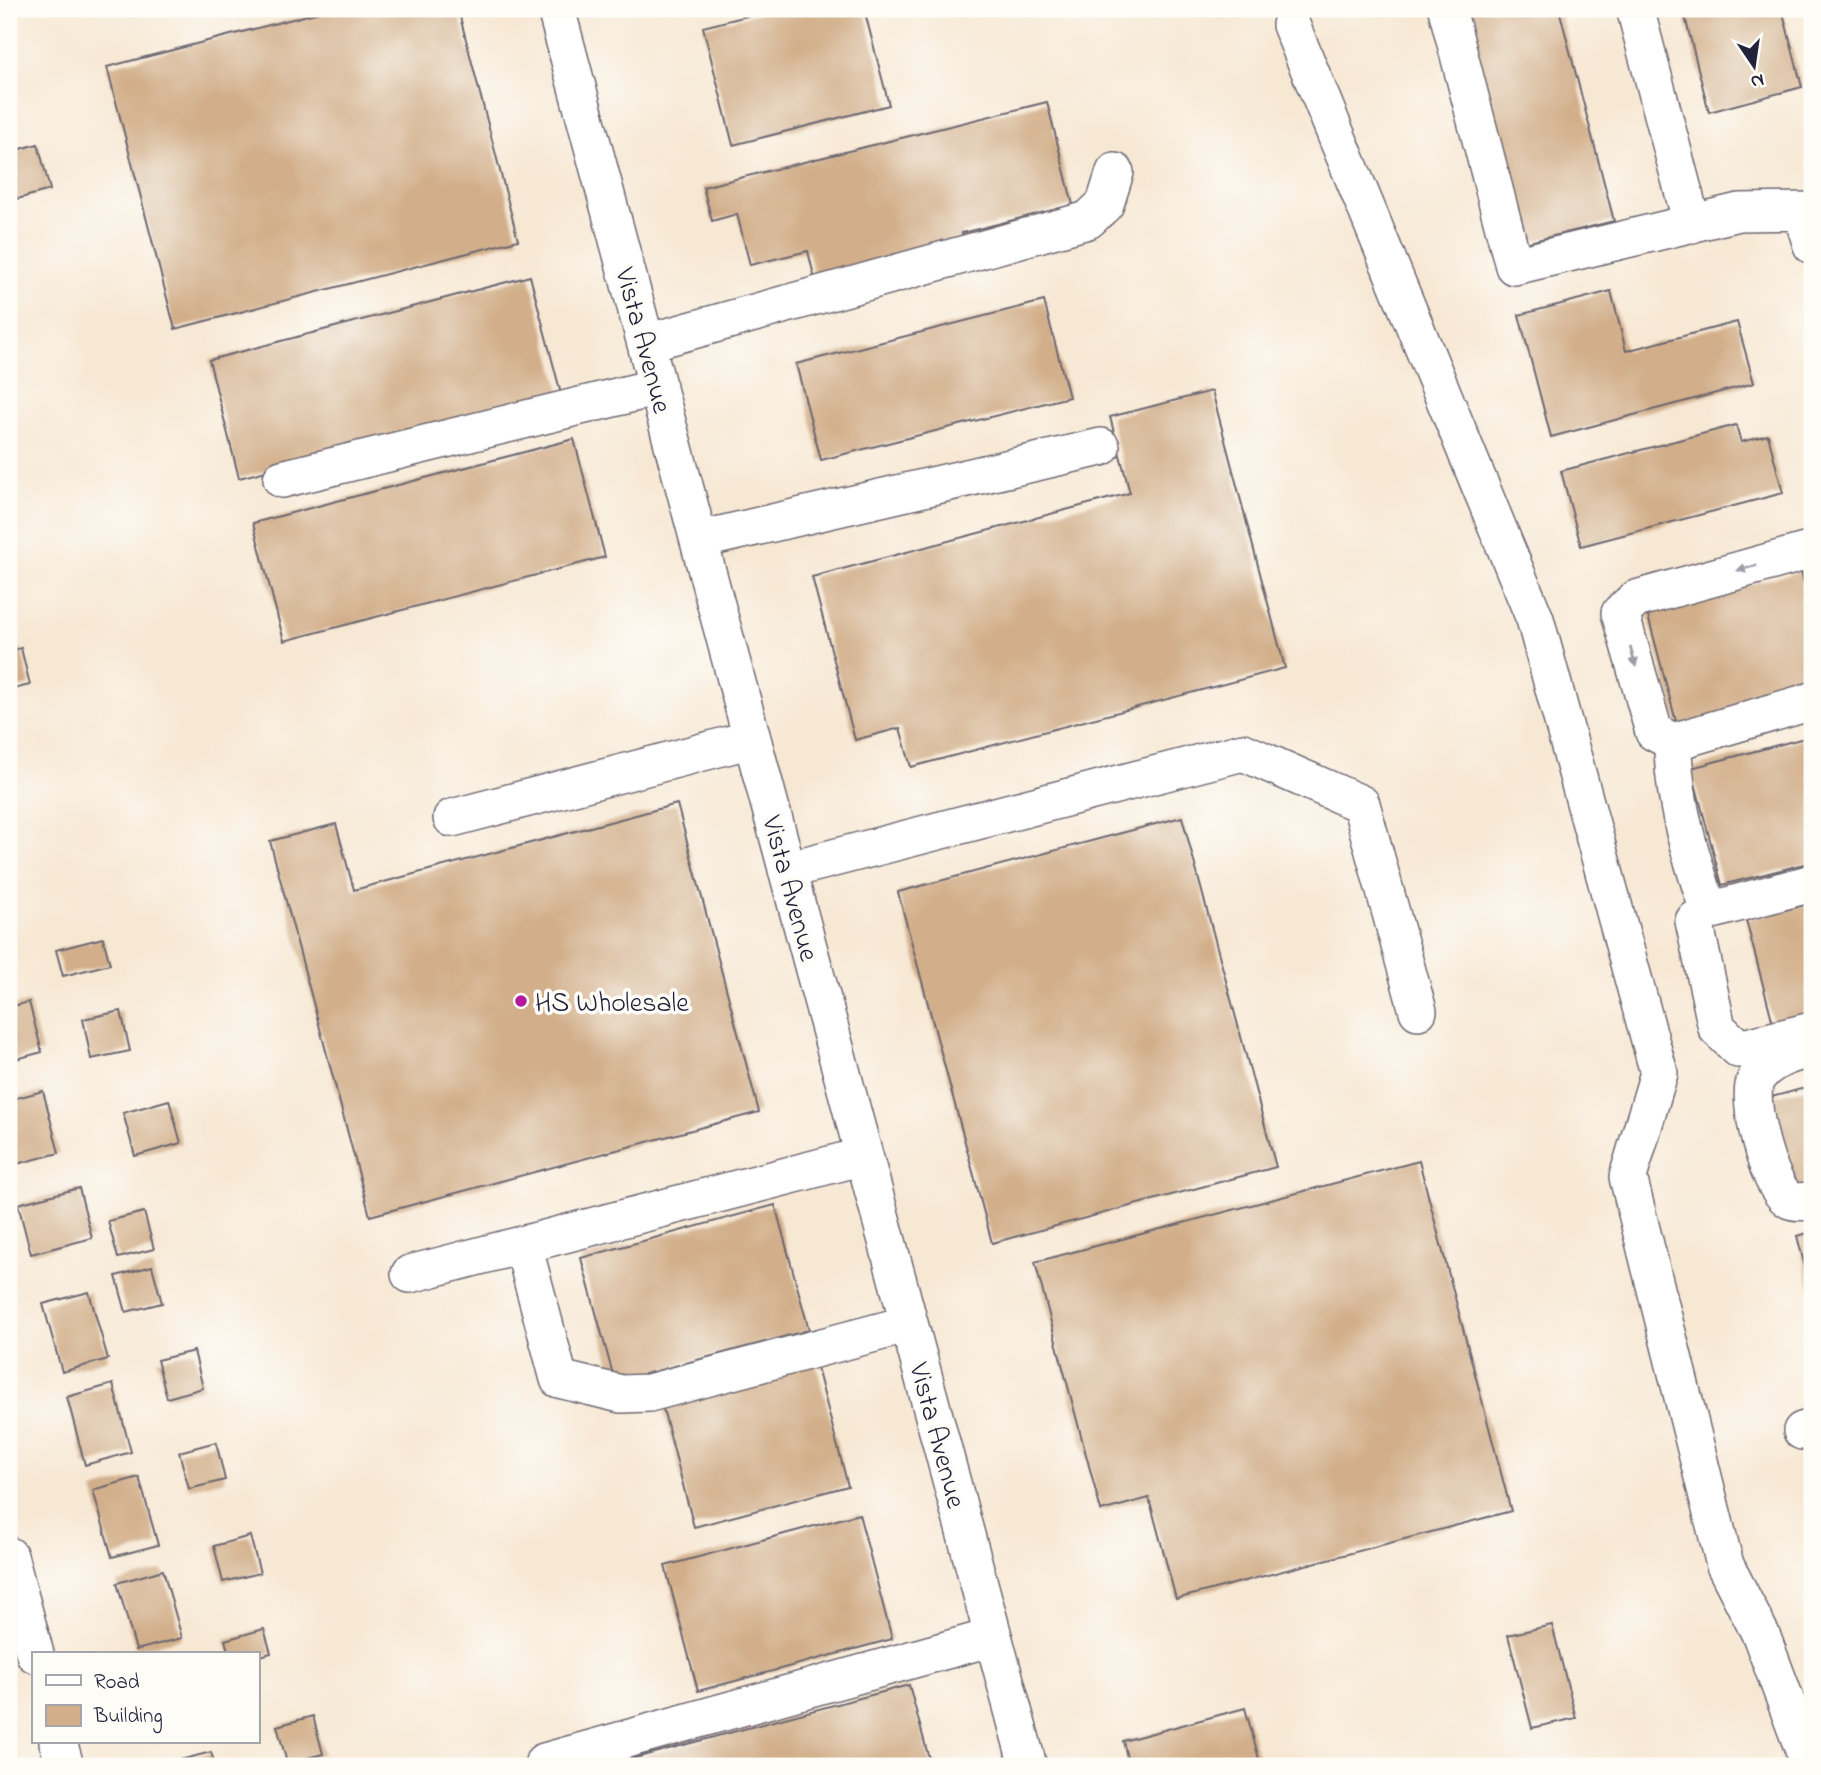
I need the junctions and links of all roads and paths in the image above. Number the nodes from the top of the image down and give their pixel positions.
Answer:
1 (556, 9) edge
2 (1447, 9) edge
3 (1636, 12) dead end
4 (1292, 25) dead end
5 (1115, 172) dead end
6 (1809, 223) edge
7 (1692, 224) junction
8 (646, 343) junction
9 (658, 387) junction
10 (1101, 447) dead end
11 (282, 479) dead end
12 (699, 540) junction
13 (1812, 550) edge
14 (1812, 701) edge
15 (752, 738) junction
16 (1673, 742) junction
17 (452, 818) dead end
18 (787, 870) junction
19 (1812, 883) edge
20 (1709, 911) junction
21 (1418, 1011) dead end
22 (1812, 1031) edge
23 (1812, 1049) edge
24 (864, 1156) junction
25 (1812, 1201) edge
26 (523, 1245) junction
27 (410, 1274) dead end
28 (909, 1324) junction
29 (9, 1556) edge
30 (993, 1637) junction
31 (34, 1652) edge
32 (59, 1744) edge
33 (65, 1766) edge
34 (543, 1766) edge
35 (1028, 1766) edge
36 (1810, 1766) edge

1 - 8 street, Vista Avenue
2 - 7 street
3 - 7 street
4 - 36 street
5 - 8 street
6 - 7 street
8 - 9 street, Vista Avenue
9 - 11 street
9 - 12 street, Vista Avenue
10 - 12 street
12 - 15 street, Vista Avenue
13 -> 16 street
14 - 16 street
15 - 17 street
15 - 18 street, Vista Avenue
16 - 20 street
18 - 21 street
18 - 24 street, Vista Avenue
19 - 20 street
20 - 22 street
23 - 25 street
24 - 26 street
24 - 28 street, Vista Avenue
26 - 27 street
26 - 28 street
28 - 30 street, Vista Avenue
29 - 31 street
30 - 34 street
30 - 35 street, Vista Avenue
32 - 33 street

